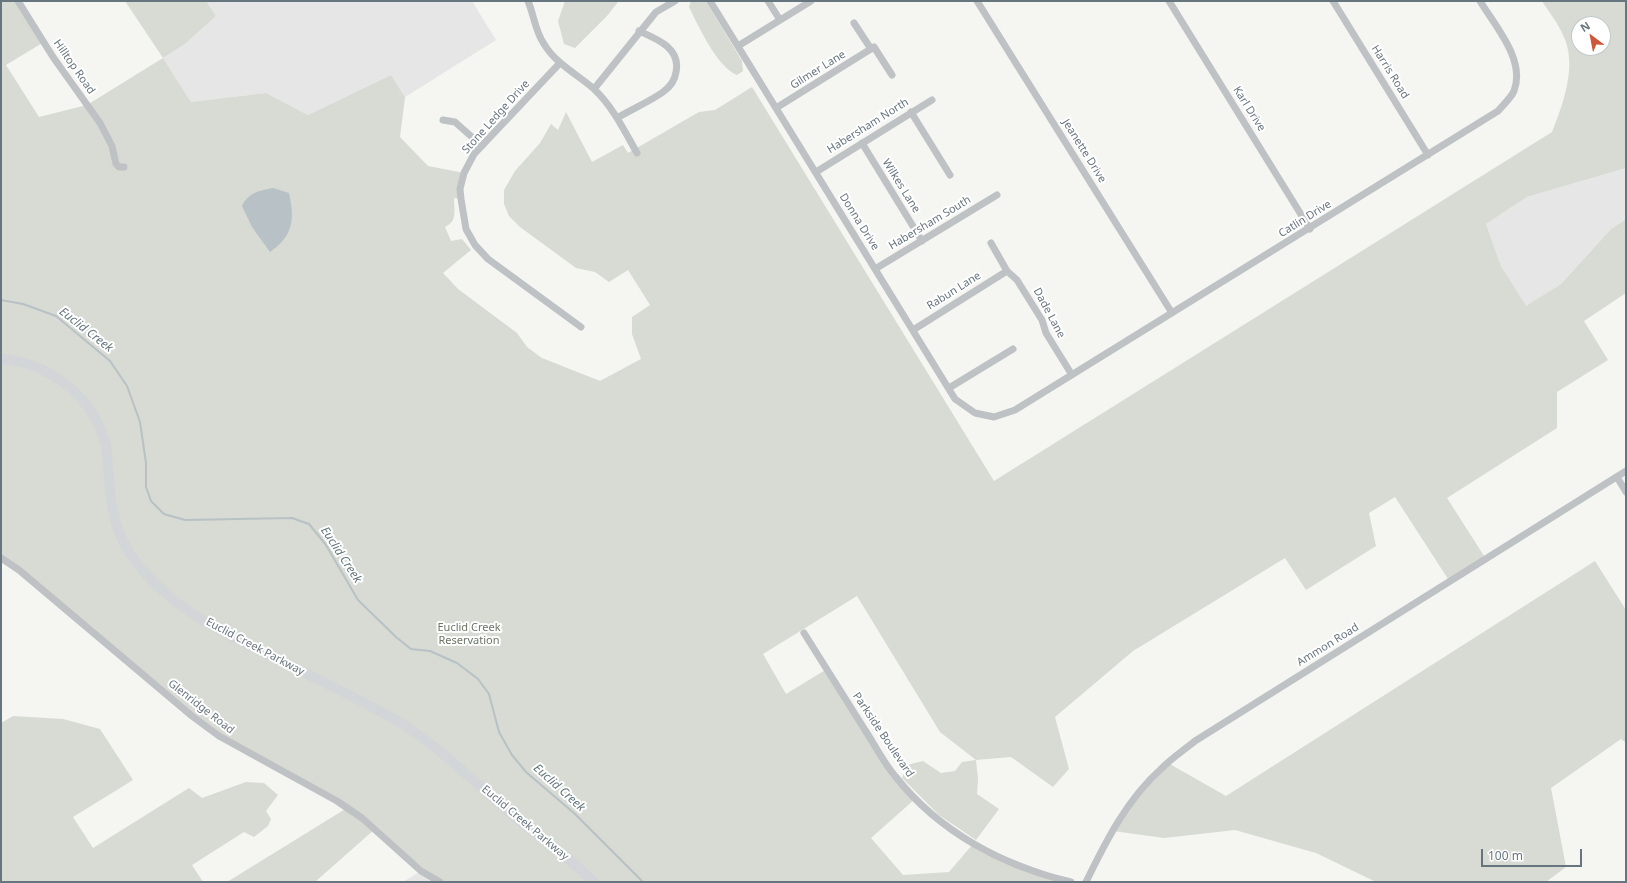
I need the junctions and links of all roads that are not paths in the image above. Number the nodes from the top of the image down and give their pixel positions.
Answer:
1 (18, 1) edge
2 (528, 1) edge
3 (675, 1) edge
4 (710, 1) edge
5 (768, 1) edge
6 (811, 1) edge
7 (977, 1) edge
8 (1169, 1) edge
9 (1333, 1) edge
10 (1480, 1) edge
11 (780, 20) junction
12 (854, 23) dead end
13 (639, 31) junction
14 (738, 46) junction
15 (871, 49) junction
16 (559, 64) junction
17 (892, 75) dead end
18 (594, 89) junction
19 (932, 100) dead end
20 (776, 108) junction
21 (911, 112) junction
22 (618, 118) junction
23 (443, 120) dead end
24 (862, 143) junction
25 (482, 146) junction
26 (637, 153) dead end
27 (1428, 155) junction
28 (124, 167) dead end
29 (816, 172) junction
30 (950, 175) dead end
31 (997, 195) dead end
32 (1310, 229) junction
33 (922, 241) junction
34 (991, 243) dead end
35 (875, 269) junction
36 (1007, 271) junction
37 (1172, 313) junction
38 (581, 327) dead end
39 (913, 330) junction
40 (1013, 349) dead end
41 (1, 359) edge
42 (1072, 375) junction
43 (949, 388) junction
44 (1015, 410) joint
45 (1626, 471) edge
46 (1617, 477) junction
47 (1626, 492) edge
48 (1, 558) edge
49 (804, 633) dead end
50 (440, 882) edge
51 (594, 882) edge
52 (1071, 882) edge
53 (1086, 882) edge

1 - 28 street, Hilltop Road
2 - 16 street
3 - 13 street
4 - 14 street, Donna Drive
5 - 11 street
6 - 11 street
7 - 37 street, Jeanette Drive
8 - 32 street, Karl Drive
9 - 27 street, Harris Road
10 - 27 street, Catlin Drive
11 - 14 street
12 - 15 street
13 - 18 street
13 - 22 street
14 - 20 street, Donna Drive
15 - 17 street
15 - 20 street, Gilmer Lane
16 - 18 street
16 - 25 street, Stone Ledge Drive
18 - 22 street
19 - 21 street, Habersham North
20 - 29 street, Donna Drive
21 - 24 street, Habersham North
21 - 30 street
22 - 26 street
23 - 25 street
24 - 29 street, Habersham North
24 - 33 street, Wilkes Lane
25 - 38 street, Stone Ledge Drive
27 - 32 street, Catlin Drive
29 - 35 street, Donna Drive
31 - 33 street, Habersham South
32 - 37 street, Catlin Drive
33 - 35 street, Habersham South
34 - 36 street, Dade Lane
35 - 39 street, Donna Drive
36 - 39 street, Rabun Lane
36 - 42 street, Dade Lane
37 - 42 street, Catlin Drive
39 - 43 street, Donna Drive
40 - 43 street
41 - 51 street, Euclid Creek Parkway
42 - 44 street, Catlin Drive
43 - 44 street, Donna Drive
45 - 46 street, Ammon Road
46 - 47 street
46 - 53 street, Ammon Road
48 - 50 street, Glenridge Road
49 - 52 street, Parkside Boulevard

